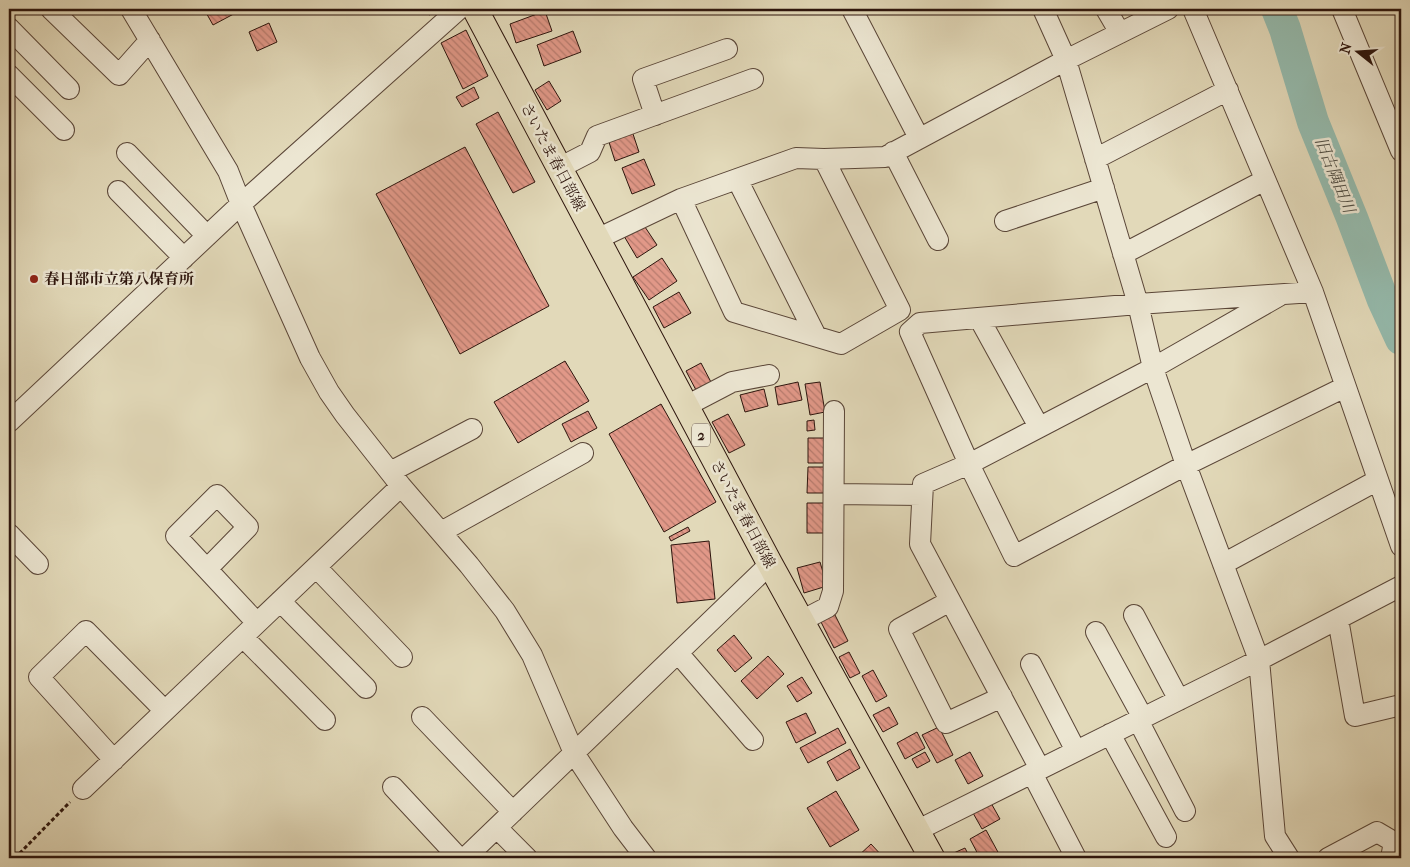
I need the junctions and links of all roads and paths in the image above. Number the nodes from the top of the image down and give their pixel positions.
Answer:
1 (51, 9) edge
2 (131, 9) edge
3 (458, 9) edge
4 (475, 9) edge
5 (852, 9) edge
6 (1043, 9) edge
7 (1106, 9) edge
8 (1193, 9) edge
9 (1342, 9) edge
10 (1162, 10) edge
11 (9, 28) edge
12 (1120, 33) junction
13 (150, 40) junction
14 (726, 49) dead end
15 (1066, 60) junction
16 (9, 75) edge
17 (753, 79) dead end
18 (69, 88) dead end
19 (1228, 90) junction
20 (655, 115) junction
21 (64, 130) dead end
22 (920, 138) junction
23 (1401, 151) edge
24 (894, 152) junction
25 (127, 153) dead end
26 (824, 159) junction
27 (1095, 159) junction
28 (559, 168) junction
29 (737, 179) junction
30 (1265, 180) junction
31 (1104, 188) junction
32 (118, 191) dead end
33 (681, 199) junction
34 (241, 204) junction
35 (1004, 221) dead end
36 (207, 236) junction
37 (597, 239) junction
38 (938, 240) dead end
39 (1123, 254) junction
40 (184, 258) junction
41 (1312, 292) junction
42 (1283, 294) junction
43 (1138, 304) junction
44 (980, 318) junction
45 (816, 336) junction
46 (1154, 368) junction
47 (769, 375) dead end
48 (1345, 387) junction
49 (686, 406) junction
50 (834, 411) dead end
51 (9, 422) edge
52 (1039, 427) junction
53 (472, 429) dead end
54 (583, 453) dead end
55 (969, 464) junction
56 (1186, 465) junction
57 (396, 479) junction
58 (1378, 480) junction
59 (834, 494) junction
60 (922, 495) junction
61 (441, 532) junction
62 (9, 534) edge
63 (1401, 546) edge
64 (38, 564) dead end
65 (770, 564) junction
66 (1223, 564) junction
67 (316, 567) junction
68 (206, 569) dead end
69 (1401, 586) edge
70 (280, 601) junction
71 (950, 601) junction
72 (1134, 616) dead end
73 (1338, 619) junction
74 (801, 621) junction
75 (250, 630) junction
76 (1096, 632) dead end
77 (678, 653) junction
78 (402, 657) dead end
79 (1259, 660) junction
80 (1031, 664) dead end
81 (366, 688) dead end
82 (1002, 697) junction
83 (1179, 700) junction
84 (1401, 706) edge
85 (165, 712) junction
86 (422, 717) dead end
87 (1140, 719) junction
88 (325, 720) dead end
89 (1110, 734) junction
90 (753, 740) dead end
91 (1076, 751) junction
92 (574, 753) junction
93 (114, 760) junction
94 (1036, 771) junction
95 (393, 787) dead end
96 (83, 789) joint
97 (1185, 811) dead end
98 (513, 812) junction
99 (497, 828) junction
100 (916, 831) junction
101 (1166, 837) dead end
102 (470, 856) edge
103 (928, 856) edge
104 (15, 858) edge
105 (527, 858) edge
106 (646, 858) edge
107 (1076, 858) edge
108 (1289, 858) edge
109 (1328, 858) edge
110 (1391, 858) edge

1 - 13 street
2 - 13 street
3 - 34 street
4 - 28 main road, さいたま春日部線 / 2
5 - 22 street
6 - 15 street
7 - 12 street
8 - 19 street
9 - 23 street
10 - 12 street
11 - 18 street
12 - 15 street
13 - 34 street
14 - 20 street
15 - 22 street
15 - 27 street
16 - 21 street
17 - 20 street
19 - 27 street
19 - 30 street
20 - 28 street
22 - 24 street
24 - 26 street
24 - 38 street
25 - 36 street
26 - 29 street
26 - 45 street
27 - 31 street
28 - 37 main road, さいたま春日部線 / 2
29 - 33 street
29 - 45 street
30 - 39 street
30 - 41 street
31 - 35 street
31 - 39 street
32 - 40 street
33 - 37 street
33 - 45 street
34 - 36 street
34 - 57 street
36 - 40 street
37 - 49 main road, さいたま春日部線 / 2
39 - 43 street
40 - 51 street
41 - 42 street
41 - 48 street
42 - 43 street
42 - 46 street
43 - 44 street
43 - 46 street
44 - 52 street
44 - 55 street
46 - 52 street
46 - 56 street
47 - 49 street
48 - 56 street
48 - 58 street
49 - 65 main road, さいたま春日部線 / 2
50 - 59 street
52 - 55 street
53 - 57 street
54 - 61 street
55 - 56 street
55 - 60 street
56 - 66 street
57 - 61 street
57 - 67 street
58 - 63 street
58 - 66 street
59 - 60 street
59 - 74 street
60 - 71 street
61 - 92 street
62 - 64 street
65 - 74 main road, さいたま春日部線 / 2
65 - 77 street
66 - 79 street
67 - 70 street
67 - 78 street
68 - 75 street
69 - 73 street
70 - 75 street
70 - 81 street
71 - 82 street
71 - 82 street
72 - 83 street
73 - 79 street
73 - 84 street
74 - 100 main road, さいたま春日部線 / 2
75 - 85 street
75 - 88 street
76 - 87 street
77 - 90 street
77 - 92 street
79 - 83 street
79 - 108 street
80 - 91 street
82 - 94 street
83 - 87 street
85 - 93 street
85 - 93 street
86 - 98 street
87 - 89 street
87 - 97 street
89 - 91 street
89 - 101 street
91 - 94 street
92 - 98 street
92 - 106 street
93 - 96 street
94 - 100 street
94 - 107 street
95 - 102 street
96 - 104 path
98 - 99 street
99 - 102 street
99 - 105 street
100 - 103 main road, さいたま春日部線 / 2
109 - 110 street

